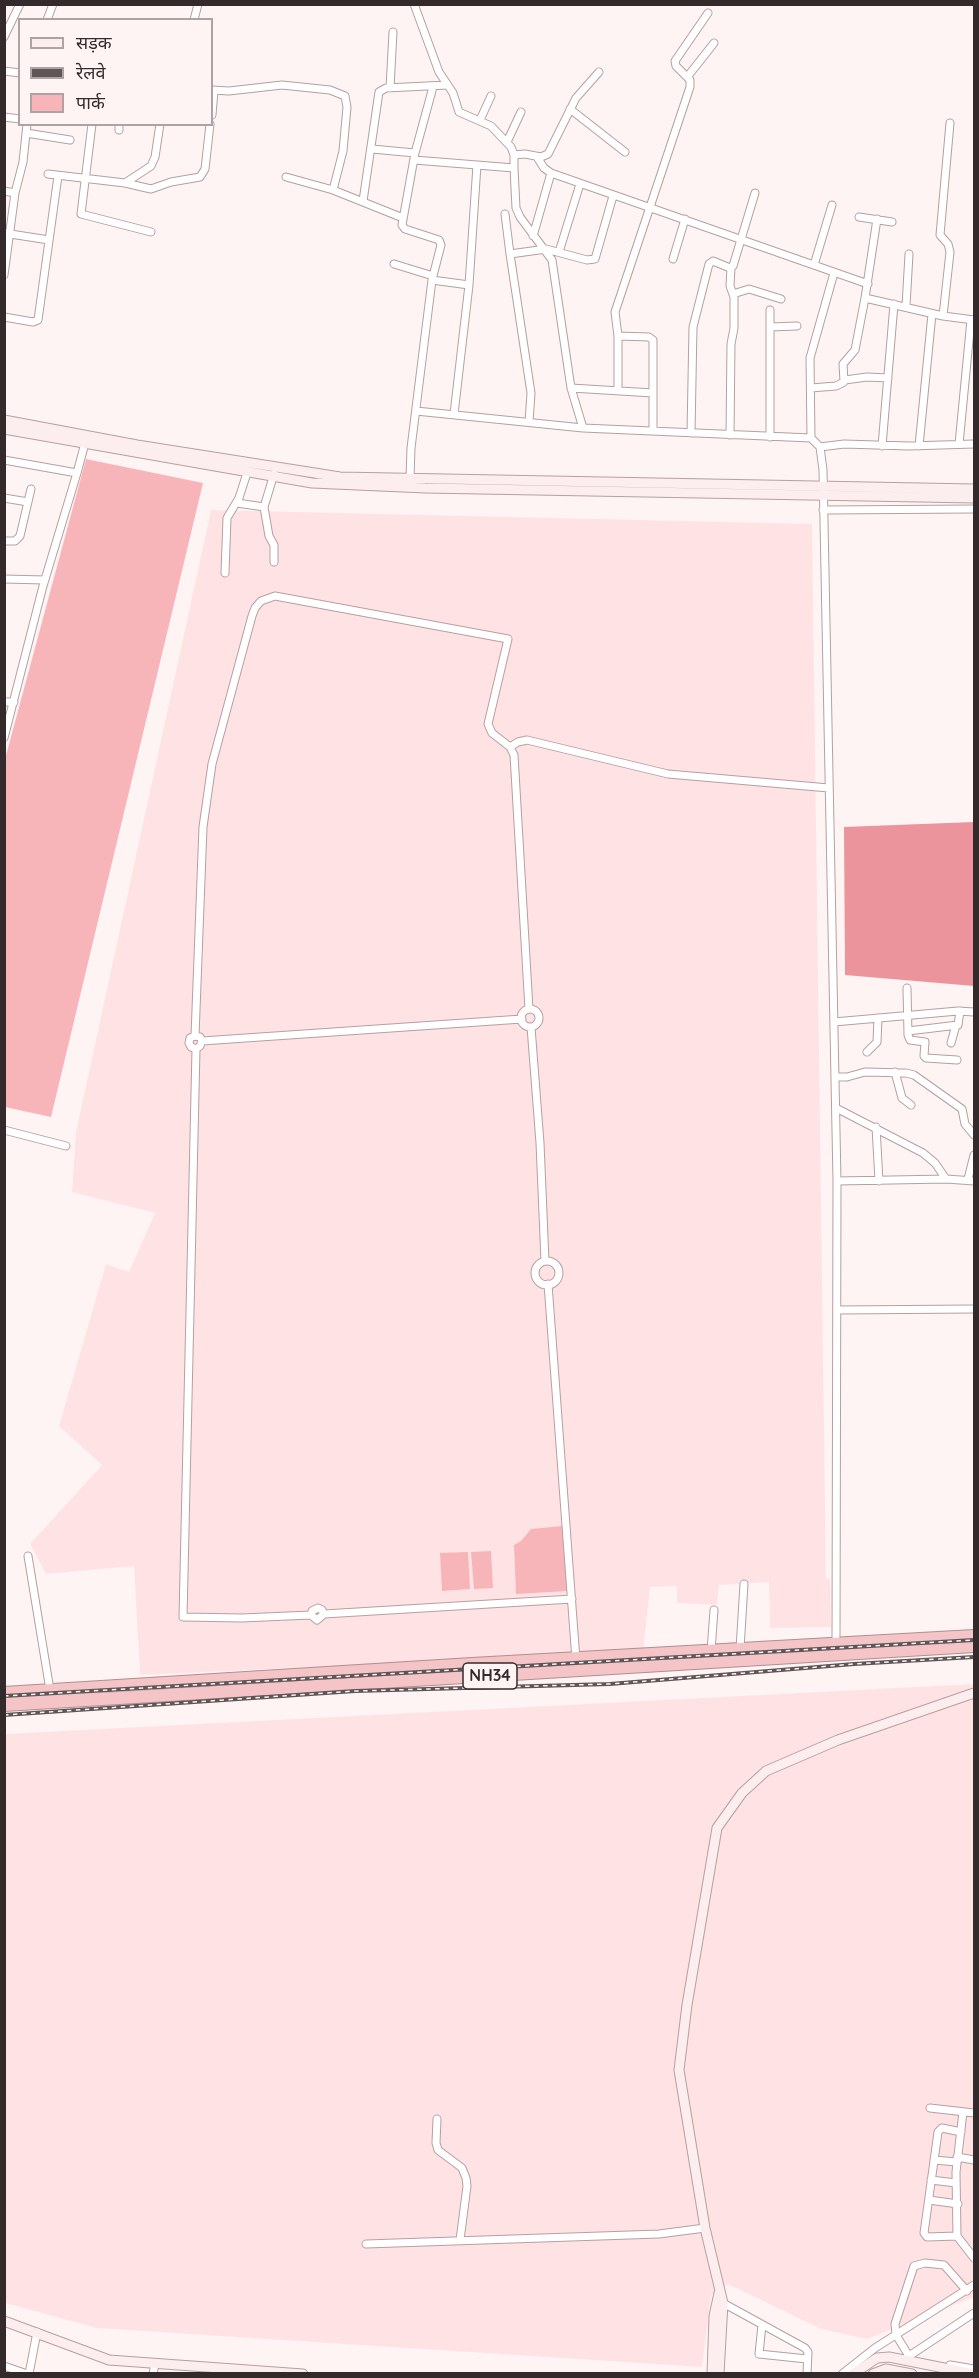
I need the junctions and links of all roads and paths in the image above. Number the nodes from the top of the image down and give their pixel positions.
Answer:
1 (20, 4) edge
2 (414, 4) edge
3 (708, 13) dead end
4 (393, 32) dead end
5 (4, 37) edge
6 (714, 43) dead end
7 (600, 72) dead end
8 (688, 76) junction
9 (447, 85) junction
10 (436, 87) junction
11 (390, 88) junction
12 (213, 91) edge
13 (453, 93) junction
14 (491, 96) dead end
15 (570, 109) junction
16 (521, 112) dead end
17 (480, 120) junction
18 (950, 123) dead end
19 (27, 126) edge
20 (92, 126) edge
21 (160, 126) edge
22 (210, 126) edge
23 (26, 134) junction
24 (70, 140) dead end
25 (507, 142) junction
26 (372, 149) junction
27 (625, 152) dead end
28 (514, 155) junction
29 (415, 156) junction
30 (537, 157) junction
31 (477, 165) junction
32 (514, 168) junction
33 (551, 173) junction
34 (48, 174) dead end
35 (58, 176) junction
36 (286, 177) dead end
37 (84, 180) junction
38 (125, 183) junction
39 (580, 184) junction
40 (333, 190) junction
41 (4, 191) edge
42 (15, 193) junction
43 (755, 193) dead end
44 (613, 196) junction
45 (363, 201) junction
46 (832, 205) dead end
47 (650, 207) junction
48 (506, 214) dead end
49 (859, 217) dead end
50 (403, 218) junction
51 (685, 219) junction
52 (877, 219) junction
53 (891, 222) dead end
54 (151, 232) dead end
55 (8, 234) edge
56 (533, 236) junction
57 (741, 238) junction
58 (50, 240) junction
59 (546, 249) junction
60 (559, 252) junction
61 (510, 254) junction
62 (909, 254) dead end
63 (673, 259) dead end
64 (394, 264) dead end
65 (814, 265) junction
66 (731, 268) junction
67 (5, 273) edge
68 (834, 273) junction
69 (432, 278) junction
70 (868, 284) junction
71 (469, 285) junction
72 (733, 294) junction
73 (865, 298) junction
74 (781, 299) dead end
75 (894, 304) junction
76 (906, 306) junction
77 (770, 310) dead end
78 (933, 314) junction
79 (943, 316) junction
80 (4, 317) edge
81 (973, 320) edge
82 (797, 326) dead end
83 (770, 327) junction
84 (618, 336) junction
85 (888, 378) junction
86 (845, 380) junction
87 (571, 388) junction
88 (810, 388) junction
89 (618, 391) junction
90 (653, 393) junction
91 (416, 411) junction
92 (454, 414) junction
93 (4, 420) edge
94 (530, 422) junction
95 (583, 428) junction
96 (4, 429) edge
97 (653, 431) junction
98 (691, 433) junction
99 (730, 435) junction
100 (770, 437) junction
101 (811, 438) junction
102 (90, 441) junction
103 (959, 444) junction
104 (975, 444) edge
105 (882, 446) junction
106 (919, 446) junction
107 (820, 447) junction
108 (4, 460) edge
109 (77, 473) junction
110 (247, 473) junction
111 (274, 473) junction
112 (410, 478) junction
113 (356, 482) junction
114 (31, 489) dead end
115 (975, 489) edge
116 (822, 491) junction
117 (4, 498) edge
118 (975, 498) edge
119 (28, 502) junction
120 (237, 502) junction
121 (264, 507) junction
122 (975, 509) edge
123 (823, 510) junction
124 (4, 541) edge
125 (274, 562) dead end
126 (225, 573) dead end
127 (4, 579) edge
128 (45, 580) junction
129 (4, 702) edge
130 (14, 702) junction
131 (4, 738) edge
132 (510, 747) junction
133 (829, 788) junction
134 (907, 988) dead end
135 (530, 1009) junction
136 (960, 1011) junction
137 (975, 1012) edge
138 (908, 1015) junction
139 (878, 1018) junction
140 (522, 1019) junction
141 (834, 1022) junction
142 (956, 1025) junction
143 (531, 1027) junction
144 (908, 1031) junction
145 (195, 1036) junction
146 (202, 1041) junction
147 (951, 1043) dead end
148 (196, 1049) junction
149 (867, 1052) dead end
150 (957, 1060) dead end
151 (895, 1072) junction
152 (835, 1077) junction
153 (911, 1105) dead end
154 (836, 1108) junction
155 (876, 1127) junction
156 (4, 1130) edge
157 (975, 1135) edge
158 (66, 1146) dead end
159 (975, 1155) edge
160 (946, 1179) junction
161 (971, 1180) edge
162 (837, 1181) junction
163 (879, 1181) junction
164 (545, 1261) junction
165 (548, 1284) junction
166 (975, 1308) edge
167 (837, 1310) junction
168 (28, 1556) dead end
169 (744, 1584) dead end
170 (572, 1599) junction
171 (714, 1610) dead end
172 (975, 1636) edge
173 (975, 1646) edge
174 (740, 1649) junction
175 (836, 1650) junction
176 (711, 1651) junction
177 (577, 1665) junction
178 (167, 1689) junction
179 (50, 1690) junction
180 (4, 1693) edge
181 (975, 1693) edge
182 (4, 1705) edge
183 (930, 2108) dead end
184 (963, 2112) junction
185 (975, 2113) edge
186 (437, 2120) dead end
187 (961, 2132) junction
188 (957, 2159) junction
189 (934, 2160) junction
190 (975, 2160) edge
191 (932, 2180) junction
192 (956, 2183) junction
193 (929, 2200) junction
194 (958, 2204) junction
195 (705, 2228) junction
196 (957, 2236) junction
197 (460, 2240) junction
198 (366, 2244) dead end
199 (974, 2256) edge
200 (975, 2285) edge
201 (719, 2290) junction
202 (966, 2290) junction
203 (723, 2303) junction
204 (975, 2313) edge
205 (4, 2321) edge
206 (762, 2325) junction
207 (37, 2332) junction
208 (896, 2335) junction
209 (875, 2348) junction
210 (907, 2358) junction
211 (807, 2359) junction
212 (4, 2366) edge
213 (154, 2369) edge
214 (974, 2371) edge
215 (248, 2372) edge
216 (28, 2373) edge
217 (278, 2373) edge
218 (303, 2373) edge
219 (712, 2373) edge
220 (719, 2373) edge
221 (807, 2373) edge
222 (842, 2373) edge
223 (853, 2373) edge
224 (873, 2373) edge
225 (912, 2373) edge

1 - 5 street
2 - 9 street
3 - 8 street
4 - 11 street
6 - 8 street
7 - 15 street
8 - 47 street
9 - 10 street
9 - 13 street
10 - 11 street
10 - 13 street
10 - 29 street
11 - 26 street
12 - 40 street
13 - 17 street
14 - 17 street
15 - 27 street
15 - 30 street
16 - 25 street
17 - 25 street
18 - 79 street
19 - 23 street
20 - 37 street
21 - 38 street
22 - 38 street
23 - 24 street
23 - 42 street
25 - 28 street
26 - 29 street
26 - 45 street
28 - 30 street
28 - 32 street
29 - 31 street
29 - 50 street
30 - 33 street
31 - 32 street
31 - 71 street
32 - 56 street
33 - 39 street
33 - 56 street
34 - 35 street
35 - 37 street
35 - 58 street
36 - 40 street
37 - 38 street
37 - 54 street
39 - 44 street
39 - 60 street
40 - 45 street
41 - 42 street
42 - 55 street
43 - 57 street
44 - 47 street
44 - 60 street
45 - 50 street
46 - 65 street
47 - 51 street
47 - 84 street
48 - 61 street
49 - 52 street
50 - 69 street
51 - 57 street
51 - 63 street
52 - 53 street
52 - 70 street
55 - 58 street
55 - 67 street
56 - 59 street
57 - 65 street
57 - 66 street
58 - 80 street
59 - 60 street
59 - 61 street
59 - 87 street
61 - 94 street
62 - 76 street
64 - 69 street
65 - 68 street
66 - 72 street
66 - 98 street
68 - 70 street
68 - 88 street
69 - 71 street
69 - 91 street
70 - 73 street
71 - 92 street
72 - 74 street
72 - 99 street
73 - 75 street
73 - 86 street
75 - 76 street
75 - 85 street
76 - 78 street
77 - 83 street
78 - 79 street
78 - 106 street
79 - 81 street
81 - 103 street
82 - 83 street
83 - 100 street
84 - 89 street
84 - 90 street
85 - 86 street
85 - 105 street
86 - 88 street
87 - 89 street
87 - 95 street
88 - 101 street
89 - 90 street
90 - 97 street
91 - 92 street
91 - 112 street
92 - 94 street
93 - 102 street
94 - 95 street
95 - 97 street
96 - 102 street
97 - 98 street
98 - 99 street
99 - 100 street
100 - 101 street
101 - 107 street
102 - 109 street
102 - 110 street
102 - 111 street
103 - 104 street
103 - 106 street
105 - 106 street
105 - 107 street
107 - 116 street
108 - 109 street
109 - 128 street
110 - 111 street
110 - 120 street
111 - 113 street
111 - 121 street
112 - 113 street
112 - 116 street
113 - 116 street
114 - 119 street
115 - 116 street
116 - 118 street
116 - 123 street
117 - 119 street
119 - 124 street
120 - 121 street
120 - 126 street
121 - 125 street
122 - 123 street
123 - 133 street
127 - 128 street
128 - 130 street
129 - 130 street
130 - 131 street
132 - 133 street
132 - 135 street
132 - 145 street
133 - 141 street
134 - 138 street
135 - 140 street
135 - 143 street
136 - 137 street
136 - 138 street
136 - 142 street
138 - 139 street
138 - 144 street
139 - 141 street
139 - 149 street
140 - 143 street
140 - 146 street
141 - 152 street
142 - 144 street
142 - 147 street
143 - 164 street
144 - 150 street
145 - 146 street
145 - 148 street
146 - 148 street
148 - 170 street
151 - 152 street
151 - 153 street
151 - 157 street
152 - 154 street
154 - 155 street
154 - 162 street
155 - 160 street
155 - 163 street
156 - 158 street
159 - 161 street
160 - 161 street
160 - 163 street
162 - 163 street
162 - 167 street
164 - 165 street
164 - 165 street
165 - 170 street
166 - 167 street
167 - 175 street
168 - 179 street
169 - 174 street
170 - 177 street
171 - 176 street
172 - 175 highway, NH34
173 - 175 highway, NH34
174 - 175 highway, NH34
174 - 176 highway, NH34
175 - 177 highway, NH34
176 - 177 highway, NH34
177 - 178 highway, NH34
178 - 179 highway, NH34
178 - 182 highway, NH34
179 - 180 highway, NH34
181 - 195 street
183 - 184 street
184 - 185 street
184 - 187 street
186 - 197 street
187 - 188 street
187 - 189 street
188 - 189 street
188 - 190 street
188 - 192 street
189 - 191 street
191 - 192 street
191 - 193 street
192 - 194 street
193 - 194 street
193 - 196 street
194 - 196 street
195 - 197 street
195 - 201 street
196 - 199 street
197 - 198 street
200 - 202 street
201 - 203 street
201 - 219 street
202 - 208 street
202 - 208 street
203 - 206 street
203 - 220 street
204 - 210 street
205 - 207 street
206 - 211 street
206 - 211 street
207 - 213 street
207 - 216 street
208 - 209 street
208 - 210 street
209 - 210 street
209 - 222 street
210 - 214 street
210 - 223 street
211 - 221 street
212 - 216 street
213 - 215 street
215 - 217 street
217 - 218 street
224 - 225 street

